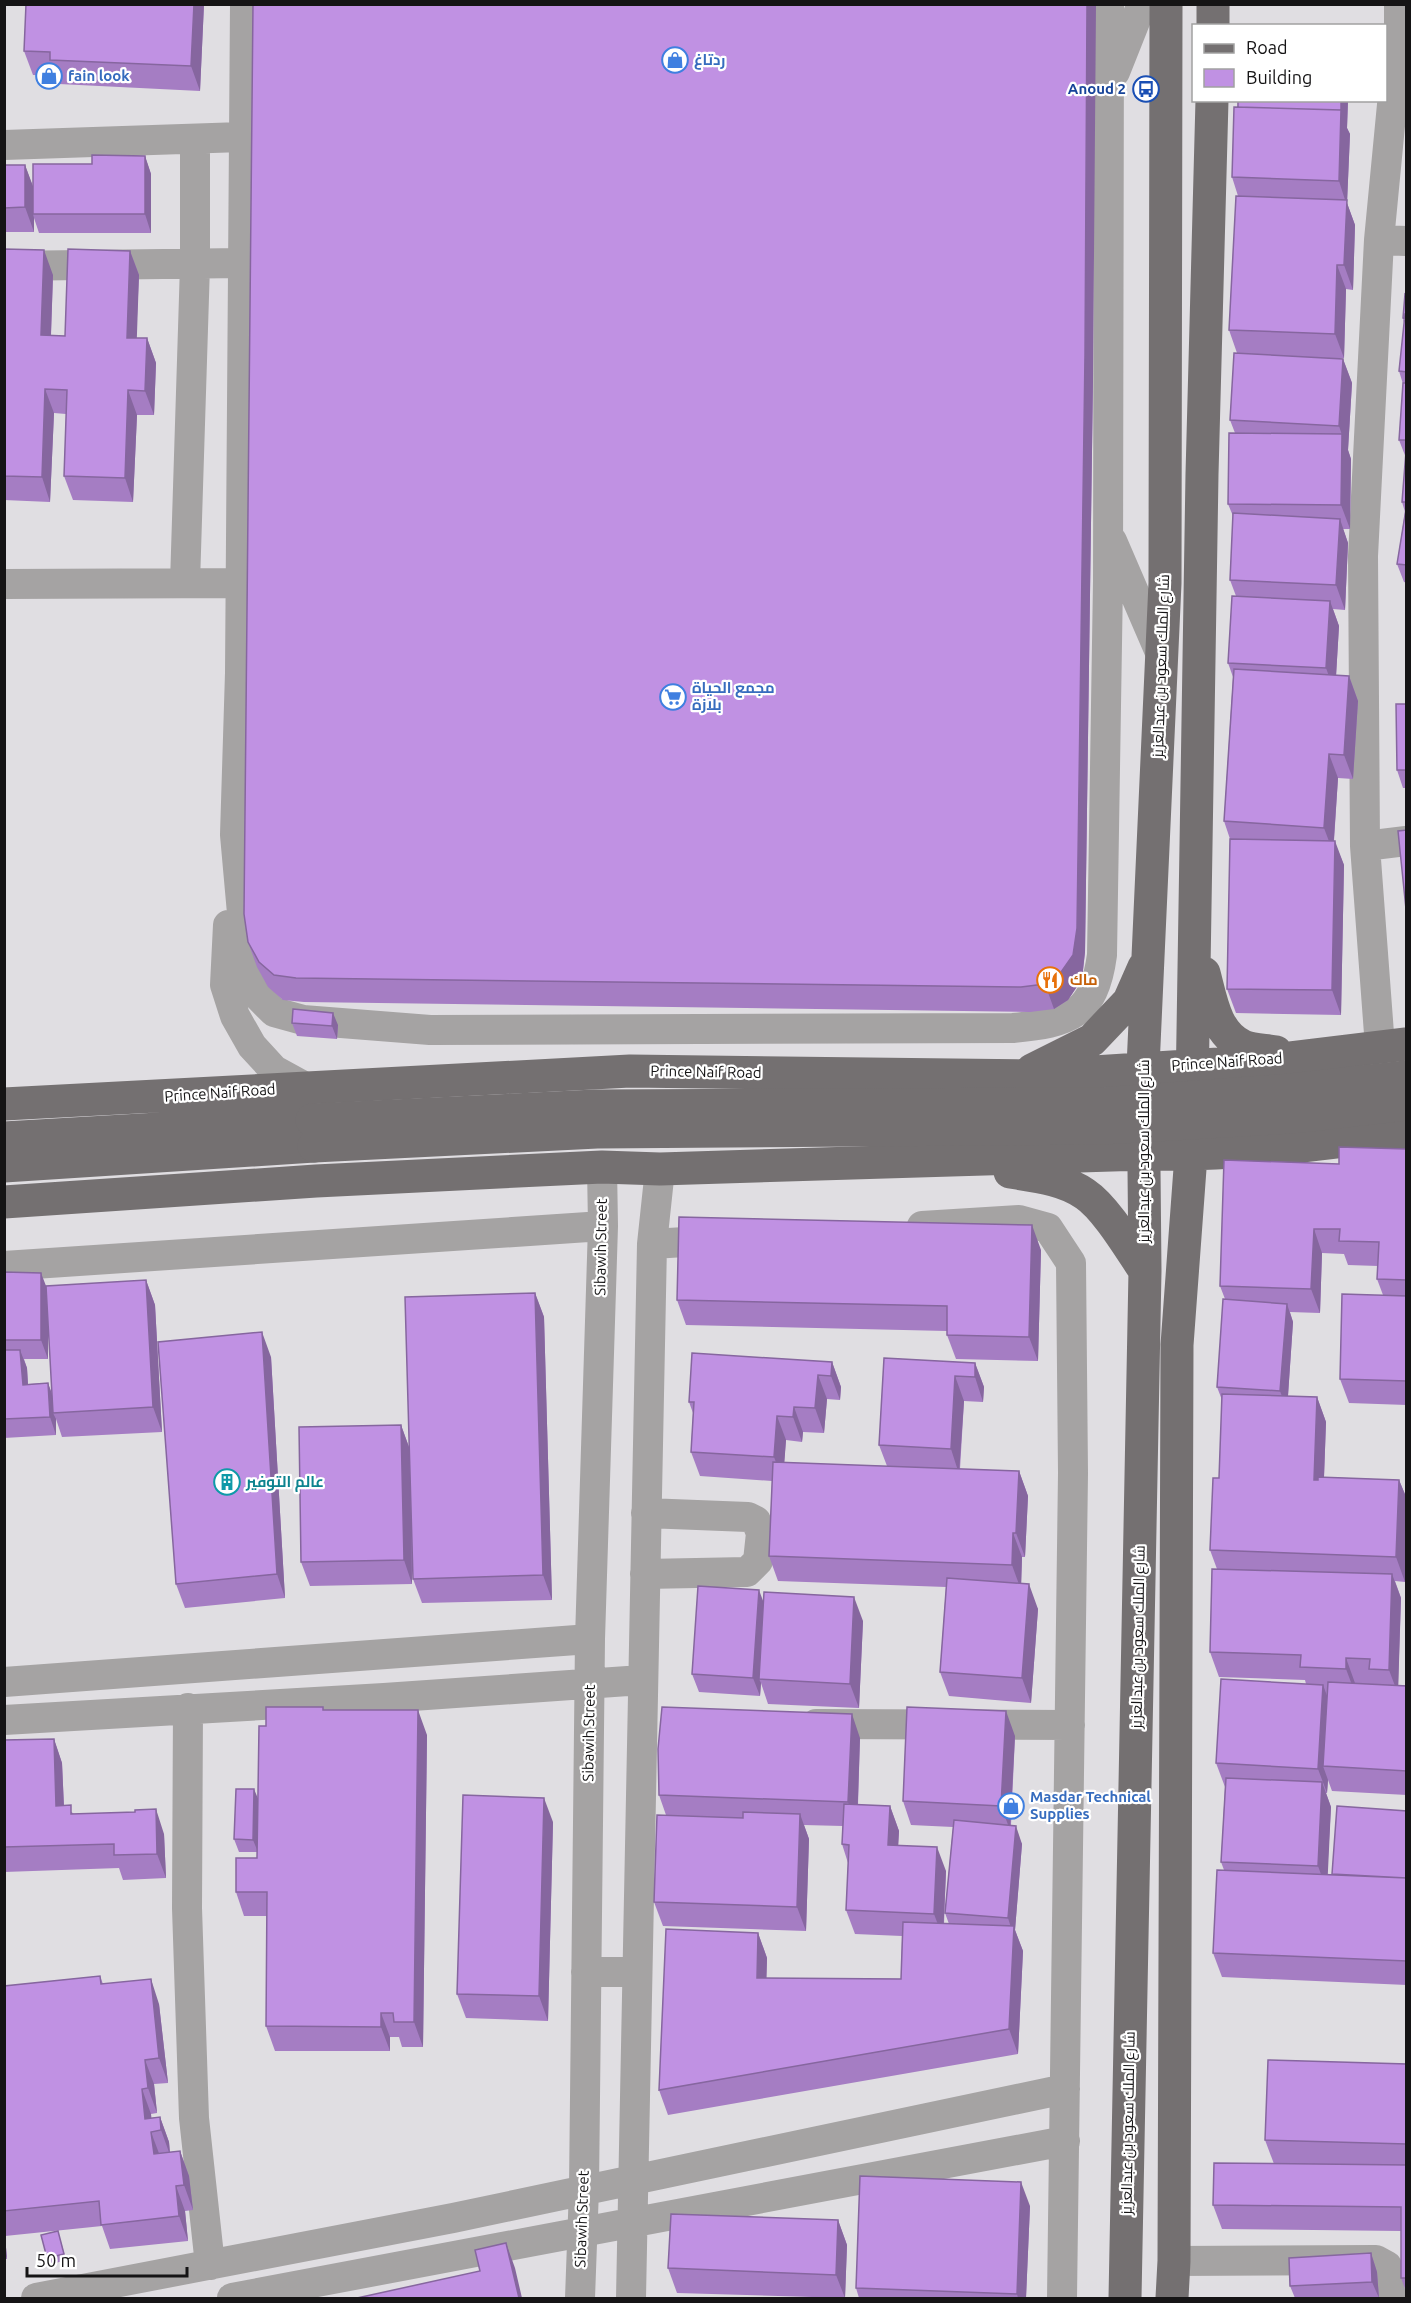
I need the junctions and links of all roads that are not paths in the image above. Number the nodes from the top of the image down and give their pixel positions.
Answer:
1 (244, 4) edge
2 (1109, 4) edge
3 (1142, 4) edge
4 (1166, 4) edge
5 (1213, 4) edge
6 (1213, 24) edge
7 (1397, 25) edge
8 (1109, 91) junction
9 (1212, 102) edge
10 (254, 118) junction
11 (1109, 123) junction
12 (195, 139) junction
13 (4, 145) edge
14 (1077, 154) edge
15 (1393, 240) edge
16 (242, 263) junction
17 (195, 265) junction
18 (4, 266) edge
19 (1078, 451) edge
20 (1108, 477) junction
21 (1108, 530) junction
22 (185, 583) junction
23 (241, 583) junction
24 (4, 584) edge
25 (1162, 657) junction
26 (235, 835) junction
27 (1407, 841) edge
28 (1365, 846) junction
29 (1194, 931) junction
30 (1148, 957) junction
31 (274, 1012) junction
32 (236, 1016) junction
33 (1393, 1045) edge
34 (1298, 1057) junction
35 (1192, 1066) junction
36 (1143, 1067) junction
37 (1021, 1076) junction
38 (1407, 1077) edge
39 (305, 1087) junction
40 (4, 1104) edge
41 (1407, 1104) edge
42 (313, 1133) junction
43 (1407, 1134) edge
44 (4, 1138) edge
45 (1311, 1147) junction
46 (1144, 1154) junction
47 (1191, 1155) junction
48 (949, 1160) junction
49 (4, 1166) edge
50 (602, 1167) junction
51 (660, 1169) junction
52 (4, 1202) edge
53 (603, 1226) junction
54 (889, 1228) edge
55 (747, 1238) edge
56 (652, 1244) junction
57 (4, 1266) edge
58 (1145, 1271) junction
59 (1177, 1345) junction
60 (646, 1513) junction
61 (645, 1574) junction
62 (590, 1639) junction
63 (642, 1680) junction
64 (4, 1682) edge
65 (590, 1682) junction
66 (188, 1708) junction
67 (4, 1720) edge
68 (785, 1724) edge
69 (1070, 1725) junction
70 (586, 1972) junction
71 (637, 1972) junction
72 (1065, 2089) junction
73 (1065, 2141) junction
74 (633, 2179) junction
75 (584, 2189) junction
76 (632, 2223) junction
77 (581, 2233) junction
78 (1174, 2261) junction
79 (210, 2265) junction
80 (36, 2298) edge
81 (232, 2298) edge
82 (580, 2298) edge
83 (632, 2298) edge
84 (1062, 2298) edge
85 (1125, 2298) edge
86 (1172, 2298) edge
87 (1391, 2298) edge

1 - 10 street
2 - 8 street
3 - 8 street
4 - 25 main road, شارع الملك سعود بن عبدالعزيز
5 - 6 main road
7 - 15 street
8 - 11 street
9 - 29 main road
10 - 12 street
10 - 16 street
11 - 14 street
11 - 20 street
12 - 13 street
12 - 17 street
15 - 28 street
16 - 17 street
16 - 23 street
17 - 18 street
17 - 22 street
19 - 20 street
20 - 21 street
21 - 25 street
21 - 31 street
22 - 23 street
22 - 24 street
23 - 26 street
25 - 30 main road, شارع الملك سعود بن عبدالعزيز
26 - 31 street
26 - 32 street
27 - 28 street
28 - 33 street
29 - 34 main road
29 - 35 main road
30 - 36 main road, شارع الملك سعود بن عبدالعزيز
30 - 37 main road
31 - 32 street
32 - 39 street
33 - 34 main road, Prince Naif Road
34 - 35 main road, Prince Naif Road
35 - 36 main road, Prince Naif Road
35 - 47 main road
36 - 37 main road, Prince Naif Road
36 - 46 main road, شارع الملك سعود بن عبدالعزيز
37 - 39 main road, Prince Naif Road
38 - 42 main road, bridge
39 - 40 main road, Prince Naif Road
41 - 42 main road, bridge
42 - 44 main road
42 - 49 main road
43 - 45 main road
45 - 47 main road
45 - 59 main road
46 - 47 main road
46 - 48 main road
46 - 58 main road, شارع الملك سعود بن عبدالعزيز
47 - 59 main road
48 - 51 main road
48 - 58 main road
50 - 51 main road
50 - 52 main road
50 - 53 street, Sibawih Street
51 - 56 street
53 - 57 street
53 - 62 street, Sibawih Street
54 - 69 street
55 - 56 street
56 - 60 street
58 - 85 main road, شارع الملك سعود بن عبدالعزيز
59 - 78 main road
60 - 61 street
60 - 61 street
61 - 63 street
62 - 64 street
62 - 65 street, Sibawih Street
63 - 65 street
63 - 71 street
65 - 66 street
65 - 70 street, Sibawih Street
66 - 67 street
66 - 79 street
68 - 69 street
69 - 72 street
70 - 71 street
70 - 75 street, Sibawih Street
71 - 74 street
72 - 73 street
72 - 74 street
73 - 76 street
73 - 84 street
74 - 75 street
74 - 76 street
75 - 77 street, Sibawih Street
75 - 79 street
76 - 77 street
76 - 83 street
77 - 81 street
77 - 82 street, Sibawih Street
78 - 86 main road
78 - 87 street
79 - 80 street

